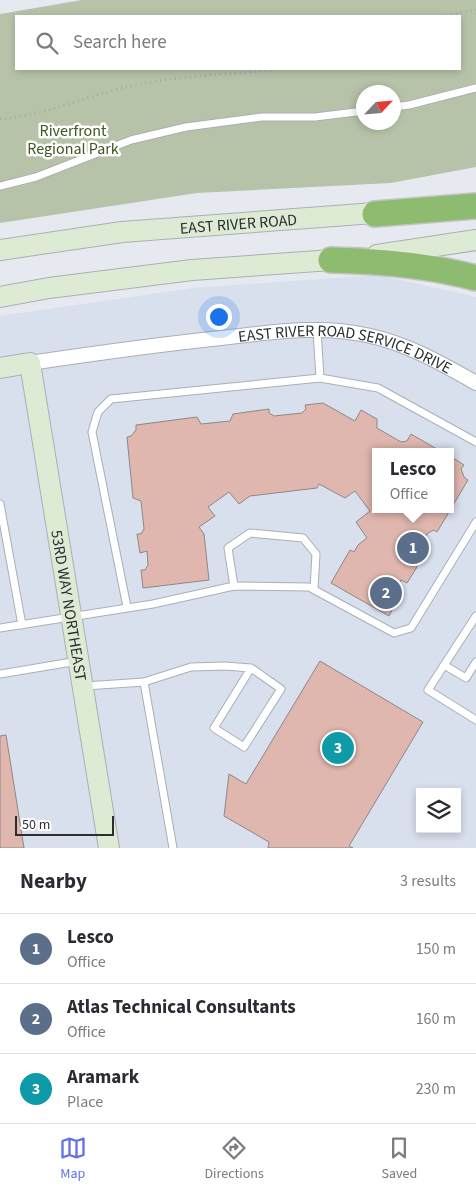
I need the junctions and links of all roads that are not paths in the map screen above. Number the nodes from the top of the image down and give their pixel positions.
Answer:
1 (476, 88) edge
2 (401, 106) edge
3 (356, 112) edge
4 (0, 186) edge
5 (476, 193) edge
6 (476, 206) edge
7 (375, 214) junction
8 (476, 240) edge
9 (0, 250) edge
10 (331, 260) junction
11 (476, 278) edge
12 (0, 297) edge
13 (317, 330) junction
14 (30, 363) junction
15 (0, 368) edge
16 (320, 378) junction
17 (476, 383) edge
18 (476, 442) edge
19 (0, 504) edge
20 (476, 522) edge
21 (234, 586) junction
22 (314, 589) junction
23 (127, 607) junction
24 (476, 616) edge
25 (71, 617) junction
26 (22, 625) junction
27 (0, 628) edge
28 (78, 661) junction
29 (476, 662) edge
30 (444, 665) junction
31 (252, 668) junction
32 (0, 674) edge
33 (144, 682) junction
34 (82, 686) junction
35 (476, 720) edge
36 (109, 848) edge
37 (173, 848) edge

1 - 2 lane
3 - 4 lane
5 - 7 street, EAST RIVER ROAD
6 - 7 highway
7 - 9 street, EAST RIVER ROAD
8 - 10 street
10 - 11 highway
10 - 12 street
13 - 14 street, EAST RIVER ROAD SERVICE DRIVE
13 - 16 lane
13 - 17 street, EAST RIVER ROAD SERVICE DRIVE
14 - 15 street, EAST RIVER ROAD SERVICE DRIVE
14 - 25 street, 53RD WAY NORTHEAST
16 - 18 lane
16 - 23 lane
19 - 26 lane
20 - 22 lane
21 - 22 lane
21 - 22 lane
21 - 23 lane
23 - 25 lane
24 - 30 lane
25 - 26 lane
25 - 28 street, 53RD WAY NORTHEAST
26 - 27 lane
28 - 32 lane
28 - 34 street, 53RD WAY NORTHEAST
29 - 30 lane
30 - 35 lane
31 - 31 lane
31 - 33 lane
33 - 34 lane
33 - 37 lane
34 - 36 street, 53RD WAY NORTHEAST

